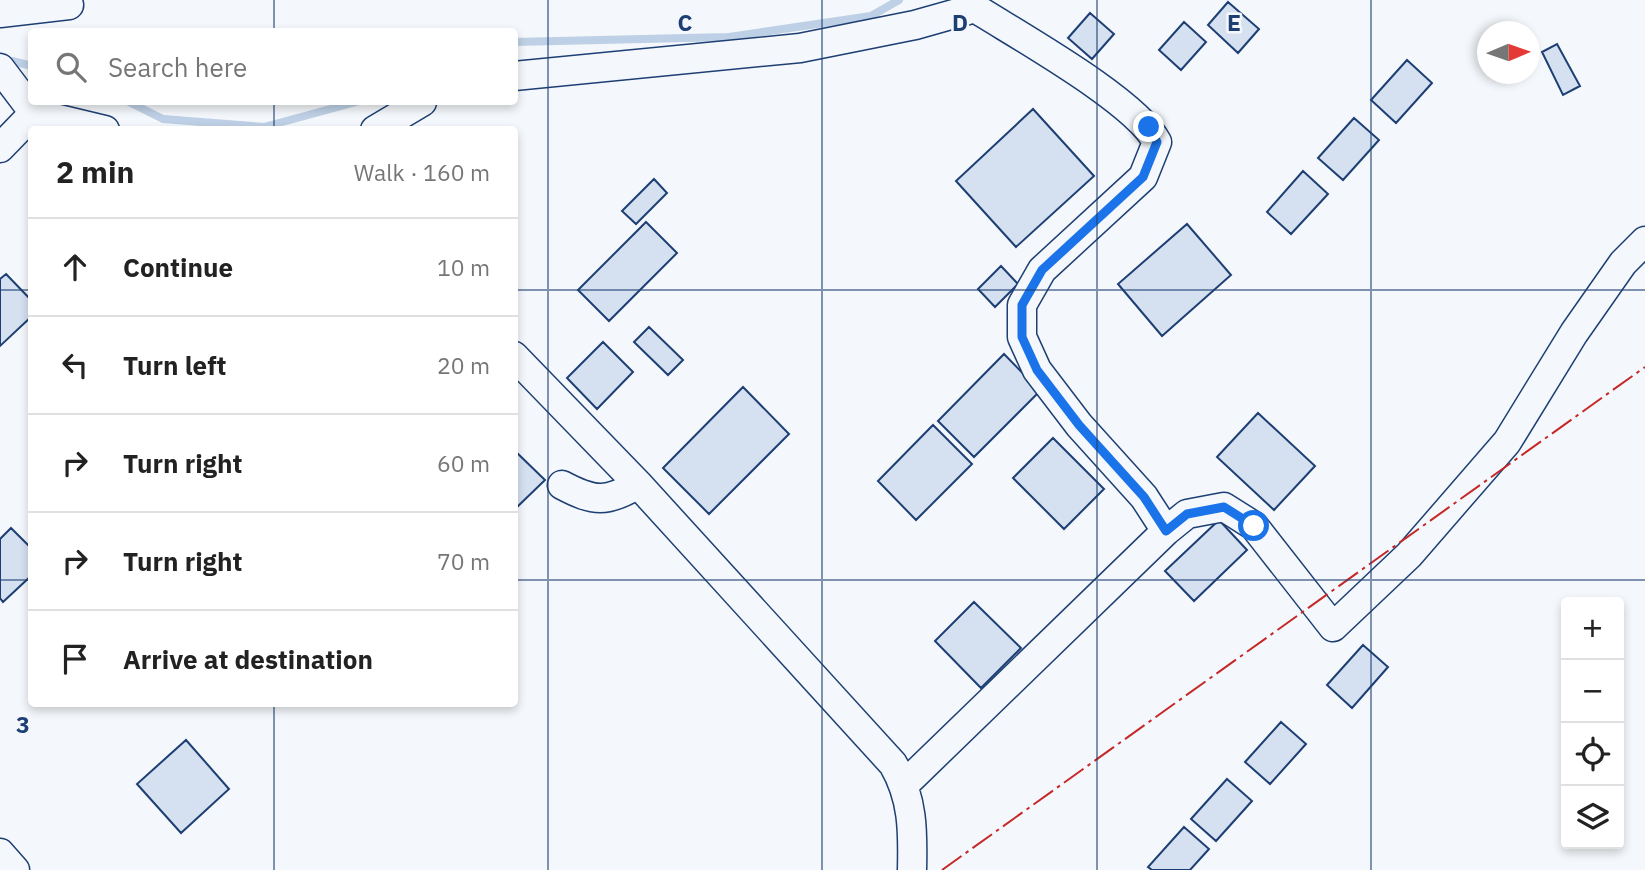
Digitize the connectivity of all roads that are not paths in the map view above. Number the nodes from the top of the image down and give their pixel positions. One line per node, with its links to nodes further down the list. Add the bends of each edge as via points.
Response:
1 (977, 4): 5 (street, via 915,25 800,48); 15 (street, via 1101,90 1149,127 1157,142 1143,177 1042,270 1022,305 1022,337 1037,370 1144,497)
2 (69, 5): 3 (street)
3 (0, 13)
4 (3, 73): 7 (street)
5 (518, 76)
6 (417, 105): 9 (street)
7 (34, 113): 8 (street); 10 (street)
8 (89, 126)
9 (382, 126)
10 (0, 148)
11 (1645, 241): 15 (street, via 1623,263 1574,333 1507,442 1409,555 1333,627 1254,526 1224,507 1187,514)
12 (518, 360): 13 (street)
13 (638, 484): 14 (street, via 607,498 587,498); 16 (street, via 892,764)
14 (562, 485)
15 (1166, 531): 16 (street)
16 (905, 784): 19 (street, via 913,822)
17 (0, 853): 18 (street)
18 (15, 870)
19 (912, 870)

